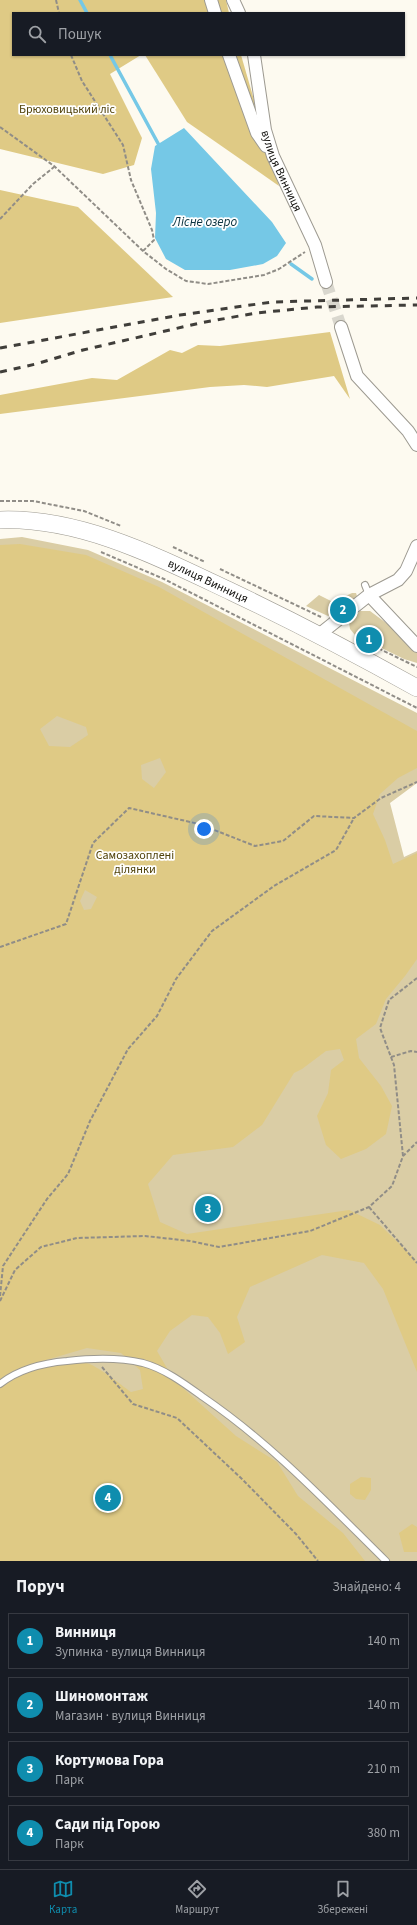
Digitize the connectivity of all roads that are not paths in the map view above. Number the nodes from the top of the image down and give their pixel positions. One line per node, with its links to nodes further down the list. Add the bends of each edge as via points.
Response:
1 (211, 0): 3 (street)
2 (234, 0): 4 (street)
3 (215, 12)
4 (239, 12)
5 (229, 56): 7 (street, via 257,133)
6 (254, 56): 7 (street, вулиця Винниця, via 265,130)
7 (273, 156): 8 (street, вулиця Винниця, via 315,245)
8 (326, 282)
9 (341, 327): 10 (street, via 357,376 408,431)
10 (417, 445)
11 (0, 520): 14 (main road, вулиця Винниця, via 53,523 95,542 173,564)
12 (417, 546): 13 (street, via 406,571 398,580)
13 (367, 590): 14 (street); 15 (street)
14 (320, 634): 16 (main road, вулиця Винниця)
15 (417, 646)
16 (416, 684)
17 (0, 1384): 18 (lane, via 29,1368 52,1362 93,1357 144,1364 174,1376 273,1450)
18 (386, 1561)

